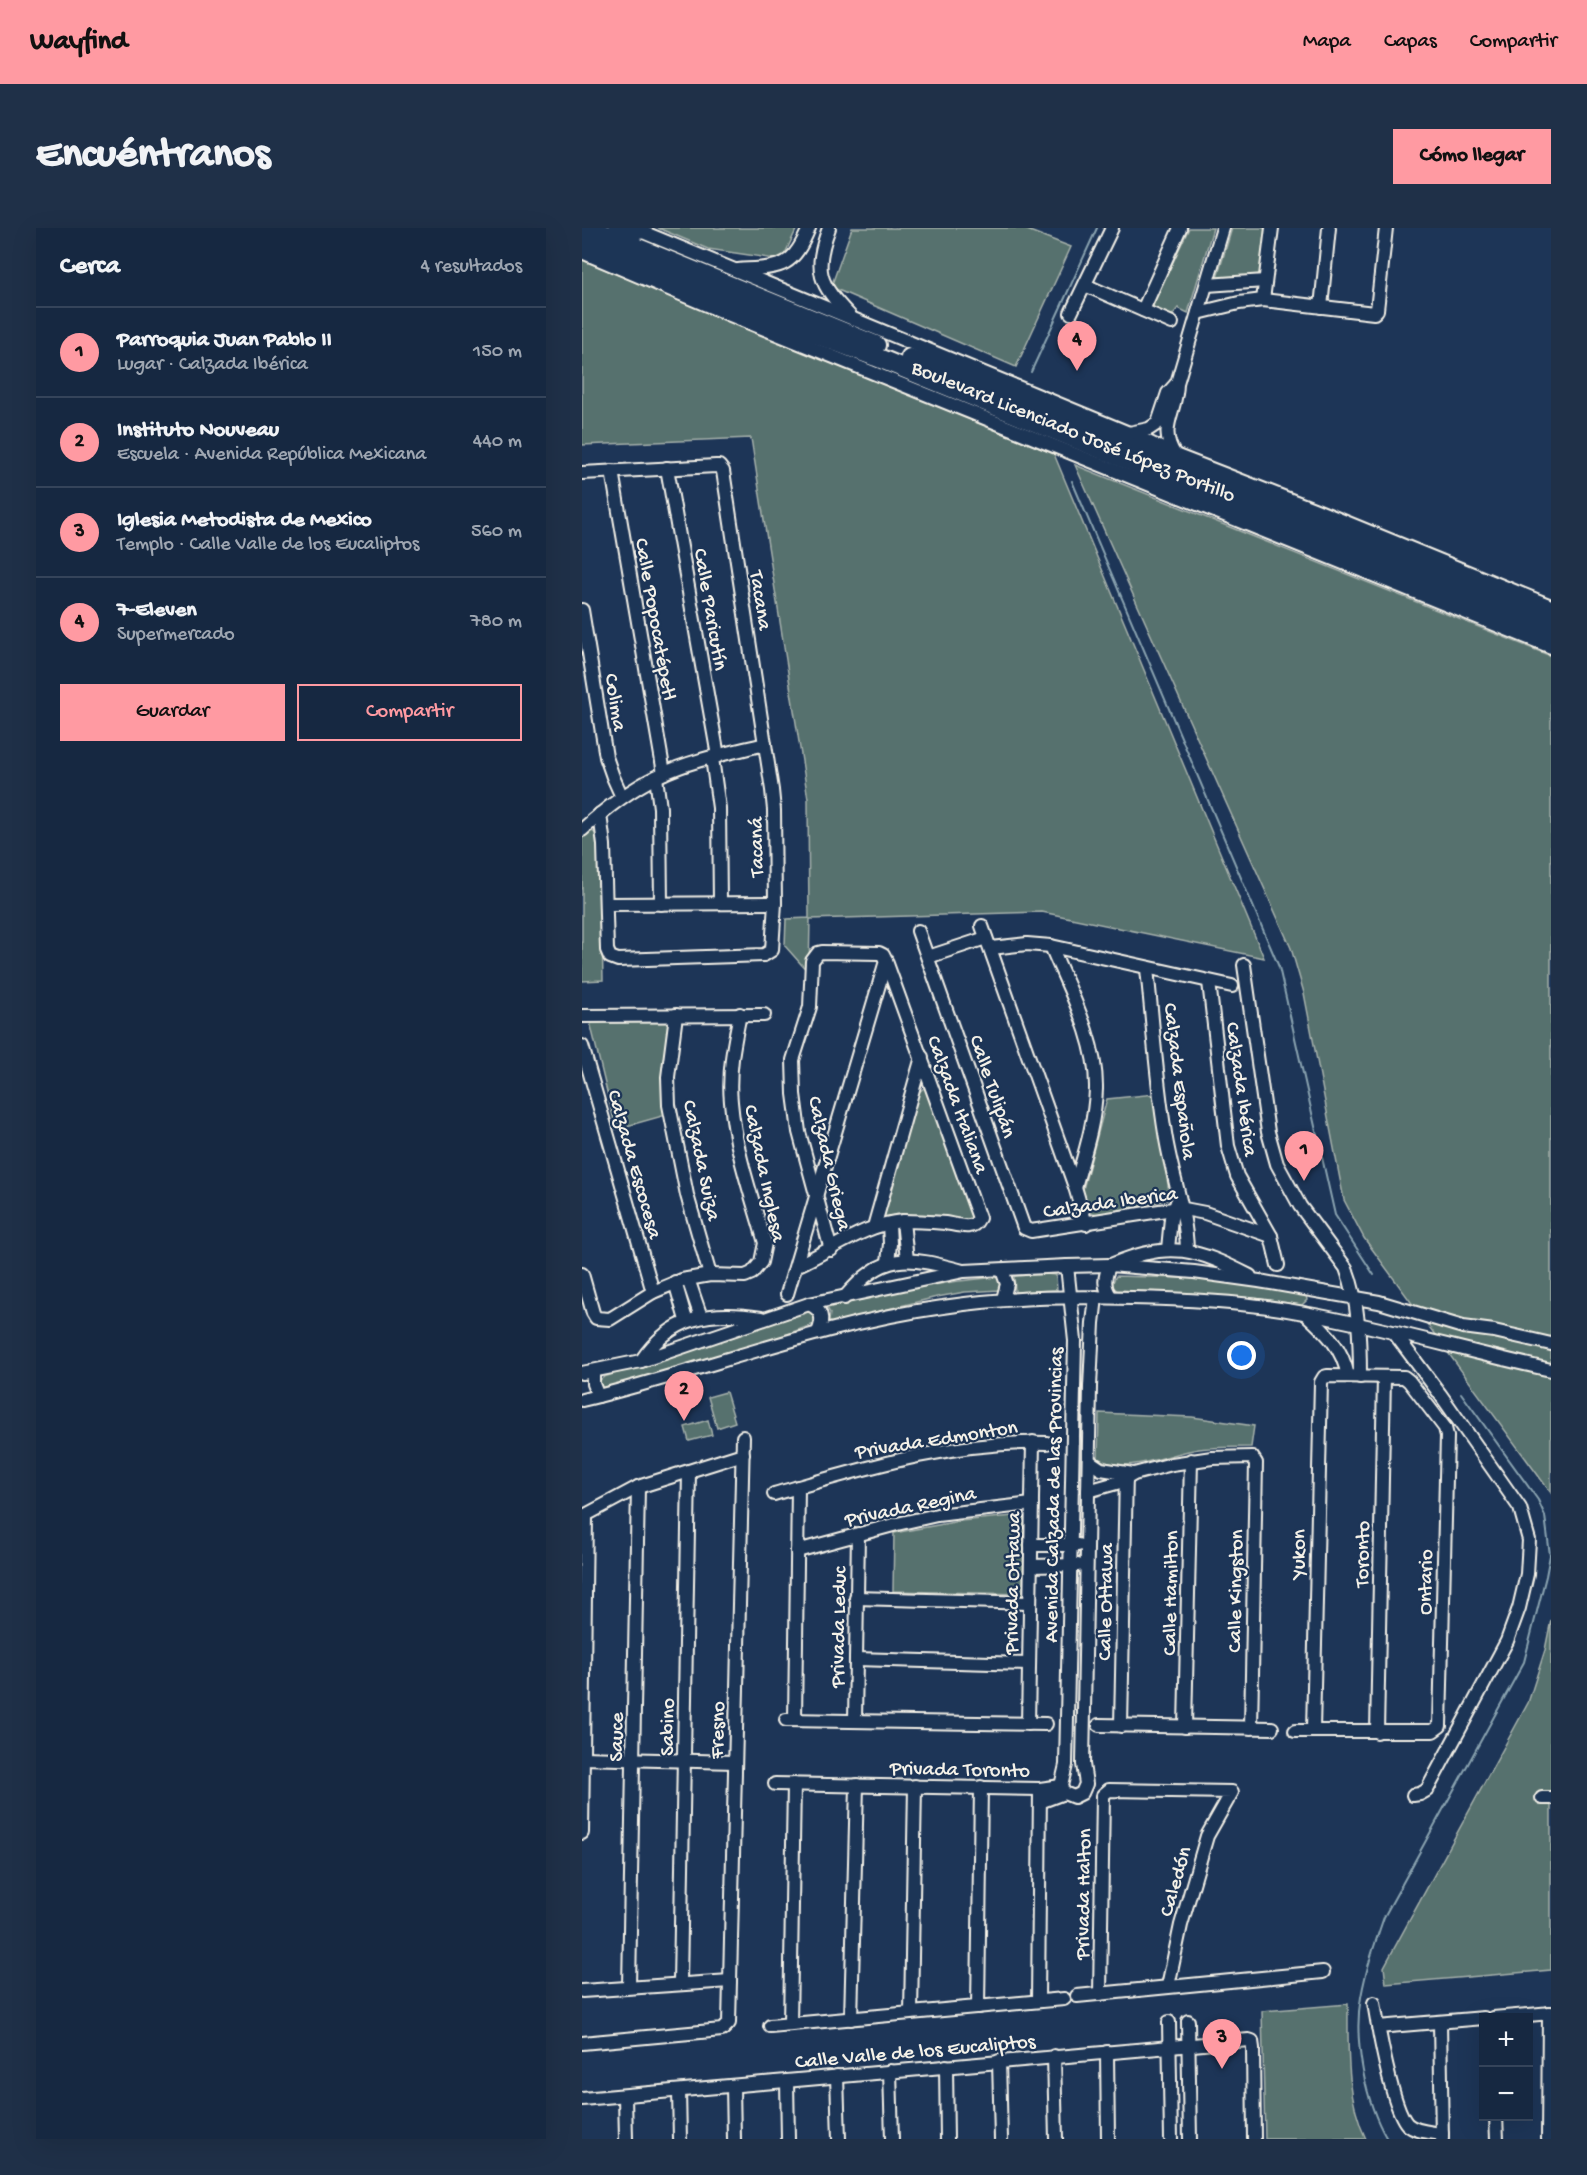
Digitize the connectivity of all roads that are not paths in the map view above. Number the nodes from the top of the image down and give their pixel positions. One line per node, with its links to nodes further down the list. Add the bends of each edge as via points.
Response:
1 (589, 228): 32 (highway, Boulevard Licenciado José López Portillo)
2 (617, 228): 10 (highway)
3 (829, 228): 13 (street)
4 (1112, 228): 17 (street)
5 (1180, 228): 21 (street)
6 (1223, 228): 18 (street)
7 (1272, 228): 16 (street)
8 (1329, 228): 20 (street)
9 (1386, 228): 20 (street, via 1377,310 1371,313)
10 (636, 229): 15 (street, Boulevard Licenciado José López Portillo)
11 (807, 234): 13 (street, via 808,247); 15 (street, via 794,257 781,265)
12 (582, 241): 34 (highway, Boulevard Licenciado José López Portillo, via 876,357)
13 (822, 248): 24 (street, via 824,286)
14 (582, 252): 34 (street, Boulevard Licenciado José López Portillo, via 730,315)
15 (734, 270): 24 (street, Boulevard Licenciado José López Portillo)
16 (1265, 281): 18 (street); 19 (street)
17 (1085, 285): 21 (street); 22 (street)
18 (1207, 285): 23 (street)
19 (1263, 300): 20 (street); 23 (street)
20 (1321, 307)
21 (1143, 310): 25 (street)
22 (1071, 313)
23 (1198, 313): 26 (street)
24 (853, 319): 27 (street, Boulevard Licenciado José López Portillo)
25 (1172, 323)
26 (1177, 383): 27 (street, via 1168,393 1158,423); 28 (street, via 1167,434)
27 (1129, 434): 28 (street, Boulevard Licenciado José López Portillo)
28 (1175, 454): 33 (street, Boulevard Licenciado José López Portillo)
29 (667, 468): 30 (street); 40 (street, Tacana, via 719,466 723,471); 41 (street, Calle Paricutín)
30 (612, 471): 31 (street); 42 (street, Calle Popocatépetl)
31 (582, 473)
32 (1283, 509): 33 (highway); 37 (highway, Boulevard Licenciado José López Portillo)
33 (1314, 509): 35 (street, Boulevard Licenciado José López Portillo)
34 (1240, 514): 38 (highway, Boulevard Licenciado José López Portillo); 39 (street, Boulevard Licenciado José López Portillo)
35 (1551, 606)
36 (582, 610): 43 (street, Colima, via 606,757)
37 (1551, 617)
38 (1551, 634)
39 (1551, 647)
40 (765, 744): 41 (street); 47 (street, Tacaná, via 774,810)
41 (715, 757): 42 (street); 46 (street, Calle Paricutín)
42 (660, 775): 43 (street); 49 (street, Calle Popocatépetl)
43 (622, 797): 44 (street)
44 (600, 814): 45 (street); 48 (street)
45 (582, 830)
46 (720, 902): 47 (street); 49 (street)
47 (774, 903): 48 (street, Tacaná, via 772,950 764,955 618,960 610,957 607,950)
48 (607, 904): 49 (street)
49 (661, 904)
50 (918, 931): 53 (street, Calle Tulipán)
51 (986, 937): 52 (street); 53 (street); 65 (street)
52 (1051, 946): 56 (street); 65 (street, via 1094,1060 1096,1088 1091,1128)
53 (928, 957): 72 (street, Calle Tulipán)
54 (886, 962): 64 (street, Calzada Italiana); 66 (street); 66 (street, Calzada Griega, via 879,952 818,953 812,961 810,1007 793,1060 799,1132)
55 (1244, 966): 96 (street, via 1268,1132 1277,1164 1300,1206 1346,1268)
56 (1147, 969): 57 (street); 67 (street, Calzada Española, via 1165,1134)
57 (1209, 982): 58 (street); 73 (street, Calzada Ibérica, via 1228,1146 1237,1176)
58 (1232, 986)
59 (740, 1014): 60 (street); 61 (street); 86 (street, Calzada Inglesa, via 731,1060 730,1101 736,1142 765,1243 764,1253 757,1269 745,1276)
60 (675, 1015): 62 (street); 86 (street, Calzada Suiza, via 669,1105 687,1195)
61 (764, 1015)
62 (582, 1016)
63 (582, 1046): 91 (street, Calzada Escocesa)
64 (922, 1057): 68 (street, Calzada Italiana, via 979,1218 970,1227); 71 (street)
65 (1075, 1188): 70 (street)
66 (816, 1195): 75 (street, Calzada Griega); 81 (street)
67 (1178, 1205): 70 (street, Calzada Iberica); 73 (street, Calzada Iberica); 74 (street); 76 (street)
68 (903, 1221): 69 (street, Calzada Griega); 77 (street)
69 (889, 1224): 71 (street, Calzada Griega); 78 (street, Calzada Griega)
70 (1086, 1224): 72 (street, Calzada Iberica, via 1031,1231)
71 (873, 1227): 75 (street, Calzada Griega)
72 (1024, 1228)
73 (1271, 1236): 79 (street, Calzada Ibérica)
74 (1168, 1249): 76 (street); 80 (street, via 1133,1255)
75 (831, 1250): 81 (street)
76 (1187, 1250): 88 (street)
77 (907, 1260): 78 (street); 84 (street)
78 (888, 1262): 97 (street, via 867,1275)
79 (1278, 1264)
80 (1110, 1265): 82 (street); 88 (street); 95 (street, via 1105,1289)
81 (796, 1266): 92 (street)
82 (1067, 1266): 83 (street); 93 (street, Avenida Calzada de las Provincias)
83 (1002, 1270): 84 (street); 98 (street, via 1007,1284)
84 (964, 1271): 97 (street)
85 (582, 1274): 91 (street, Calzada Inglesa, via 593,1313 600,1320 610,1319)
86 (710, 1275): 87 (street, Calzada Inglesa)
87 (688, 1279): 89 (street, Calzada Inglesa); 101 (street)
88 (1259, 1281): 90 (street)
89 (675, 1282): 91 (street, Calzada Inglesa); 103 (street)
90 (1305, 1289): 96 (street); 100 (street, via 1309,1302)
91 (653, 1292)
92 (787, 1294)
93 (1070, 1297): 94 (street); 98 (street); 133 (street, Avenida Calzada de las Provincias, via 1075,1341)
94 (1096, 1297): 95 (street); 121 (street, Avenida Calzada de las Provincias)
95 (1111, 1297): 100 (street, via 1209,1301)
96 (1354, 1297): 104 (street); 105 (street)
97 (844, 1298): 99 (street)
98 (1003, 1299): 106 (street, via 942,1306)
99 (808, 1304): 102 (street); 106 (street, via 821,1315)
100 (1304, 1313): 104 (street); 113 (street, via 1336,1345)
101 (701, 1317): 102 (street); 103 (street)
102 (765, 1318): 110 (street)
103 (686, 1320): 110 (street, via 651,1346)
104 (1357, 1325): 107 (street); 113 (street)
105 (1463, 1327): 108 (street); 109 (street)
106 (818, 1332): 115 (street)
107 (1395, 1334): 109 (street); 166 (street, via 1520,1508 1529,1540 1527,1574 1507,1641 1427,1790)
108 (1551, 1344)
109 (1458, 1348): 111 (street)
110 (641, 1361): 112 (street)
111 (1551, 1370)
112 (587, 1372): 115 (street)
113 (1354, 1376): 114 (street); 152 (street, Yukon, via 1322,1379)
114 (1384, 1377): 153 (street, Toronto); 153 (street, Ontario, via 1407,1378 1447,1436 1440,1723 1433,1731)
115 (598, 1396): 116 (street)
116 (582, 1400)
117 (743, 1437): 120 (street, Fresno)
118 (1033, 1442): 119 (street, Privada Edmonton); 126 (street, Privada Edmonton, via 923,1455); 129 (street, Privada Ottawa)
119 (1047, 1443)
120 (743, 1454): 123 (street); 157 (street, Fresno)
121 (1089, 1461): 124 (street, via 1101,1469); 127 (street, Avenida Calzada de las Provincias)
122 (1191, 1461): 124 (street); 148 (street, Calle Hamilton); 149 (street, Calle Kingston, via 1252,1457 1256,1463)
123 (689, 1472): 125 (street); 156 (street, Sabino)
124 (1128, 1475): 127 (street); 147 (street, Calle Ottawa)
125 (638, 1487): 130 (street); 155 (street, Sauce)
126 (798, 1487): 128 (street, Privada Edmonton); 135 (street)
127 (1088, 1491): 134 (street, Avenida Calzada de las Provincias)
128 (774, 1494)
129 (1032, 1504): 131 (street, Privada Regina, via 937,1515); 132 (street, Privada Ottawa)
130 (584, 1516): 154 (street)
131 (858, 1534): 135 (street, Privada Regina); 139 (street, Privada Leduc)
132 (1031, 1545): 133 (street); 138 (street, Privada Ottawa)
133 (1071, 1545): 134 (street); 136 (street, Avenida Calzada de las Provincias)
134 (1087, 1545): 137 (street, Avenida Calzada de las Provincias)
135 (797, 1551): 143 (street, via 790,1720)
136 (1071, 1565): 137 (street); 138 (street); 165 (street, Avenida Calzada de las Provincias, via 1066,1765)
137 (1087, 1565): 163 (street, Avenida Calzada de las Provincias)
138 (1031, 1566): 140 (street, Privada Ottawa)
139 (856, 1598): 140 (street); 141 (street, Privada Leduc)
140 (1030, 1603): 142 (street, Privada Ottawa)
141 (856, 1659): 142 (street); 143 (street, Privada Leduc)
142 (1029, 1664): 144 (street, Privada Ottawa)
143 (855, 1721): 144 (street)
144 (1028, 1724): 145 (street)
145 (1046, 1724)
146 (1099, 1725): 147 (street)
147 (1121, 1726): 148 (street)
148 (1185, 1727): 149 (street)
149 (1251, 1728): 150 (street)
150 (1272, 1728)
151 (1295, 1731): 152 (street)
152 (1313, 1731): 153 (street)
153 (1377, 1732)
154 (583, 1758): 155 (street); 169 (street)
155 (634, 1759): 156 (street); 174 (street, Sauce)
156 (685, 1760): 157 (street); 172 (street, Sabino)
157 (735, 1762): 171 (street, Fresno)
158 (775, 1784): 159 (street, Privada Toronto)
159 (794, 1784): 160 (street, Privada Toronto); 190 (street)
160 (857, 1785): 161 (street, Privada Toronto); 186 (street)
161 (915, 1786): 162 (street, Privada Toronto); 182 (street)
162 (981, 1787): 164 (street, Privada Toronto); 181 (street)
163 (1084, 1788): 165 (street, via 1074,1797); 167 (street); 167 (street)
164 (1040, 1789): 165 (street); 168 (street, Privada Toronto)
165 (1062, 1789): 168 (street)
166 (1413, 1795)
167 (1104, 1798): 173 (street, Caledón, via 1232,1792 1207,1836); 176 (street, Privada Halton)
168 (1040, 1802): 179 (street, Privada Toronto)
169 (582, 1833)
170 (1323, 1972): 173 (street)
171 (730, 1981): 172 (street); 193 (street, Fresno, via 729,2024 722,2030)
172 (680, 1983): 174 (street)
173 (1168, 1986): 176 (street)
174 (629, 1987): 175 (street)
175 (582, 1991)
176 (1100, 1994): 177 (street)
177 (1077, 1996)
178 (1064, 1999): 179 (street)
179 (1038, 2001): 181 (street)
180 (1374, 2003): 192 (street)
181 (978, 2007): 182 (street)
182 (910, 2013): 186 (street)
183 (1550, 2013): 184 (street); 223 (street)
184 (1533, 2014)
185 (1479, 2018): 189 (street)
186 (851, 2019): 190 (street)
187 (1188, 2021): 194 (street)
188 (1169, 2022): 195 (street)
189 (1440, 2022): 192 (street); 208 (street)
190 (790, 2024): 191 (street)
191 (770, 2026)
192 (1378, 2027): 208 (street, via 1399,2110 1407,2124)
193 (582, 2043)
194 (1188, 2046): 195 (street, Calle Valle de los Eucaliptos); 220 (street); 221 (street, Calle Valle de los Eucaliptos, via 1251,2041)
195 (1170, 2047): 196 (street, Calle Valle de los Eucaliptos); 219 (street)
196 (1107, 2052): 197 (street, Calle Valle de los Eucaliptos); 218 (street)
197 (1054, 2056): 198 (street, Calle Valle de los Eucaliptos); 217 (street)
198 (999, 2061): 199 (street, Calle Valle de los Eucaliptos); 216 (street)
199 (946, 2066): 200 (street, Calle Valle de los Eucaliptos); 215 (street)
200 (890, 2071): 201 (street, Calle Valle de los Eucaliptos); 214 (street)
201 (837, 2076): 202 (street, Calle Valle de los Eucaliptos); 213 (street)
202 (787, 2081): 203 (street, Calle Valle de los Eucaliptos); 212 (street)
203 (733, 2086): 204 (street, Calle Valle de los Eucaliptos); 211 (street)
204 (679, 2091): 205 (street, Calle Valle de los Eucaliptos); 210 (street)
205 (626, 2096): 206 (street, Calle Valle de los Eucaliptos); 209 (street)
206 (582, 2099)
207 (1497, 2121): 222 (street)
208 (1442, 2136)
209 (626, 2139)
210 (680, 2139)
211 (734, 2139)
212 (788, 2139)
213 (838, 2139)
214 (892, 2139)
215 (947, 2139)
216 (1001, 2139)
217 (1056, 2139)
218 (1108, 2139)
219 (1171, 2139)
220 (1190, 2139)
221 (1254, 2139)
222 (1497, 2139)
223 (1548, 2139)

